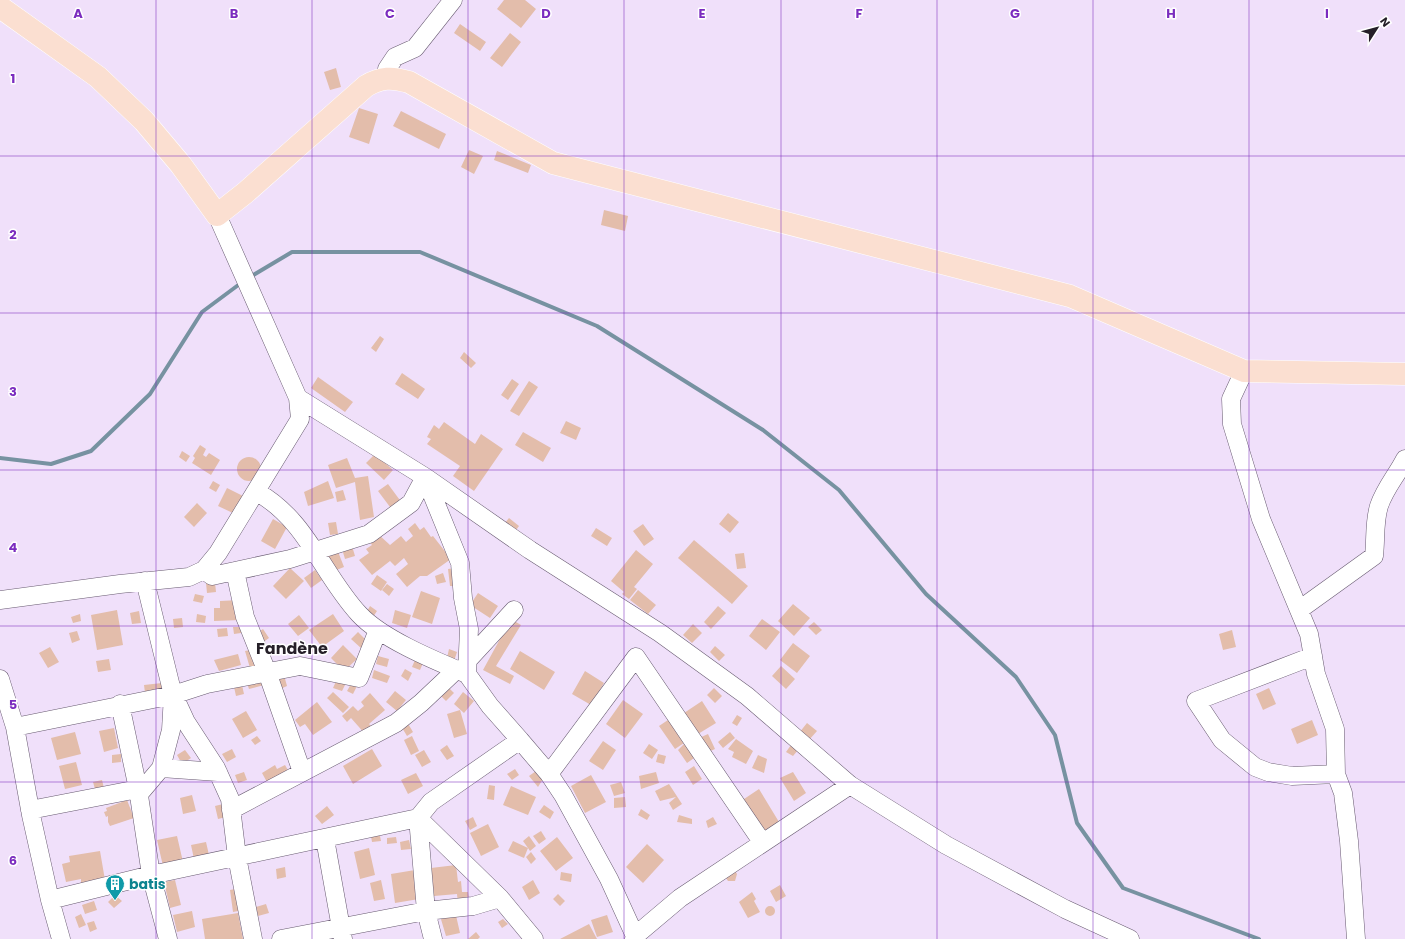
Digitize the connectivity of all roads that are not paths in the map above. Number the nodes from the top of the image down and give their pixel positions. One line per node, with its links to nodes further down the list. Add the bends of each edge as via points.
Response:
1 (453, 0): 3 (street, via 415,48 395,57 387,69)
2 (0, 7): 4 (main road, via 98,77 144,121)
3 (386, 78): 4 (main road, via 376,80 352,97); 5 (main road, via 409,82 554,163 1070,296)
4 (217, 215): 7 (street)
5 (1244, 371): 6 (main road); 17 (street, via 1231,399 1232,424 1261,519)
6 (1405, 374)
7 (298, 398): 9 (street); 10 (street, via 300,419)
8 (1405, 459): 17 (street, via 1379,506 1374,530 1374,556)
9 (425, 477): 11 (street, via 411,503 369,534); 20 (street, via 460,563 469,629); 32 (street, via 530,550 660,633 747,696)
10 (257, 492): 11 (street, via 292,518); 12 (street, via 218,553)
11 (315, 551): 13 (street); 18 (street, via 359,614)
12 (204, 570): 13 (street, via 212,576); 14 (street, via 189,577)
13 (235, 571): 21 (street, via 245,618)
14 (145, 581): 15 (street); 23 (street)
15 (0, 600)
16 (514, 610): 20 (street)
17 (1299, 610): 19 (street, via 1309,634)
18 (378, 630): 20 (street, via 416,651); 21 (street, via 359,678 300,666)
19 (1313, 656): 31 (street, via 1316,674 1335,728); 31 (street, via 1196,701 1222,740 1255,766 1268,772 1292,776)
20 (464, 668): 26 (street, via 490,706); 29 (street, via 396,723)
21 (267, 672): 23 (street); 29 (street)
22 (0, 679): 25 (street)
23 (173, 694): 24 (street); 27 (street, via 171,730); 28 (street, via 186,722)
24 (120, 704): 25 (street); 33 (street)
25 (15, 727): 34 (street)
26 (520, 740): 30 (street); 36 (street, via 431,802)
27 (161, 768): 28 (street); 33 (street)
28 (218, 772): 35 (street, via 230,800)
29 (302, 772): 35 (street)
30 (549, 774): 38 (street, via 636,656); 45 (street, via 609,879)
31 (1336, 774): 53 (street, via 1343,793 1349,841)
32 (850, 784): 38 (street); 52 (street, via 946,845 1065,909)
33 (139, 791): 34 (street); 40 (street)
34 (30, 810): 42 (street)
35 (231, 810): 39 (street)
36 (418, 818): 37 (street); 41 (street); 43 (street)
37 (325, 839): 39 (street); 44 (street)
38 (762, 842): 45 (street, via 680,898)
39 (237, 857): 40 (street); 48 (street)
40 (151, 875): 42 (street); 47 (street)
41 (500, 898): 43 (street, via 473,906); 51 (street)
42 (50, 900): 46 (street)
43 (426, 910): 44 (street); 50 (street)
44 (342, 933): 49 (street)
45 (635, 937)
46 (61, 939)
47 (168, 939)
48 (253, 939)
49 (281, 939)
50 (433, 939)
51 (534, 939)
52 (1130, 939)
53 (1356, 939)

